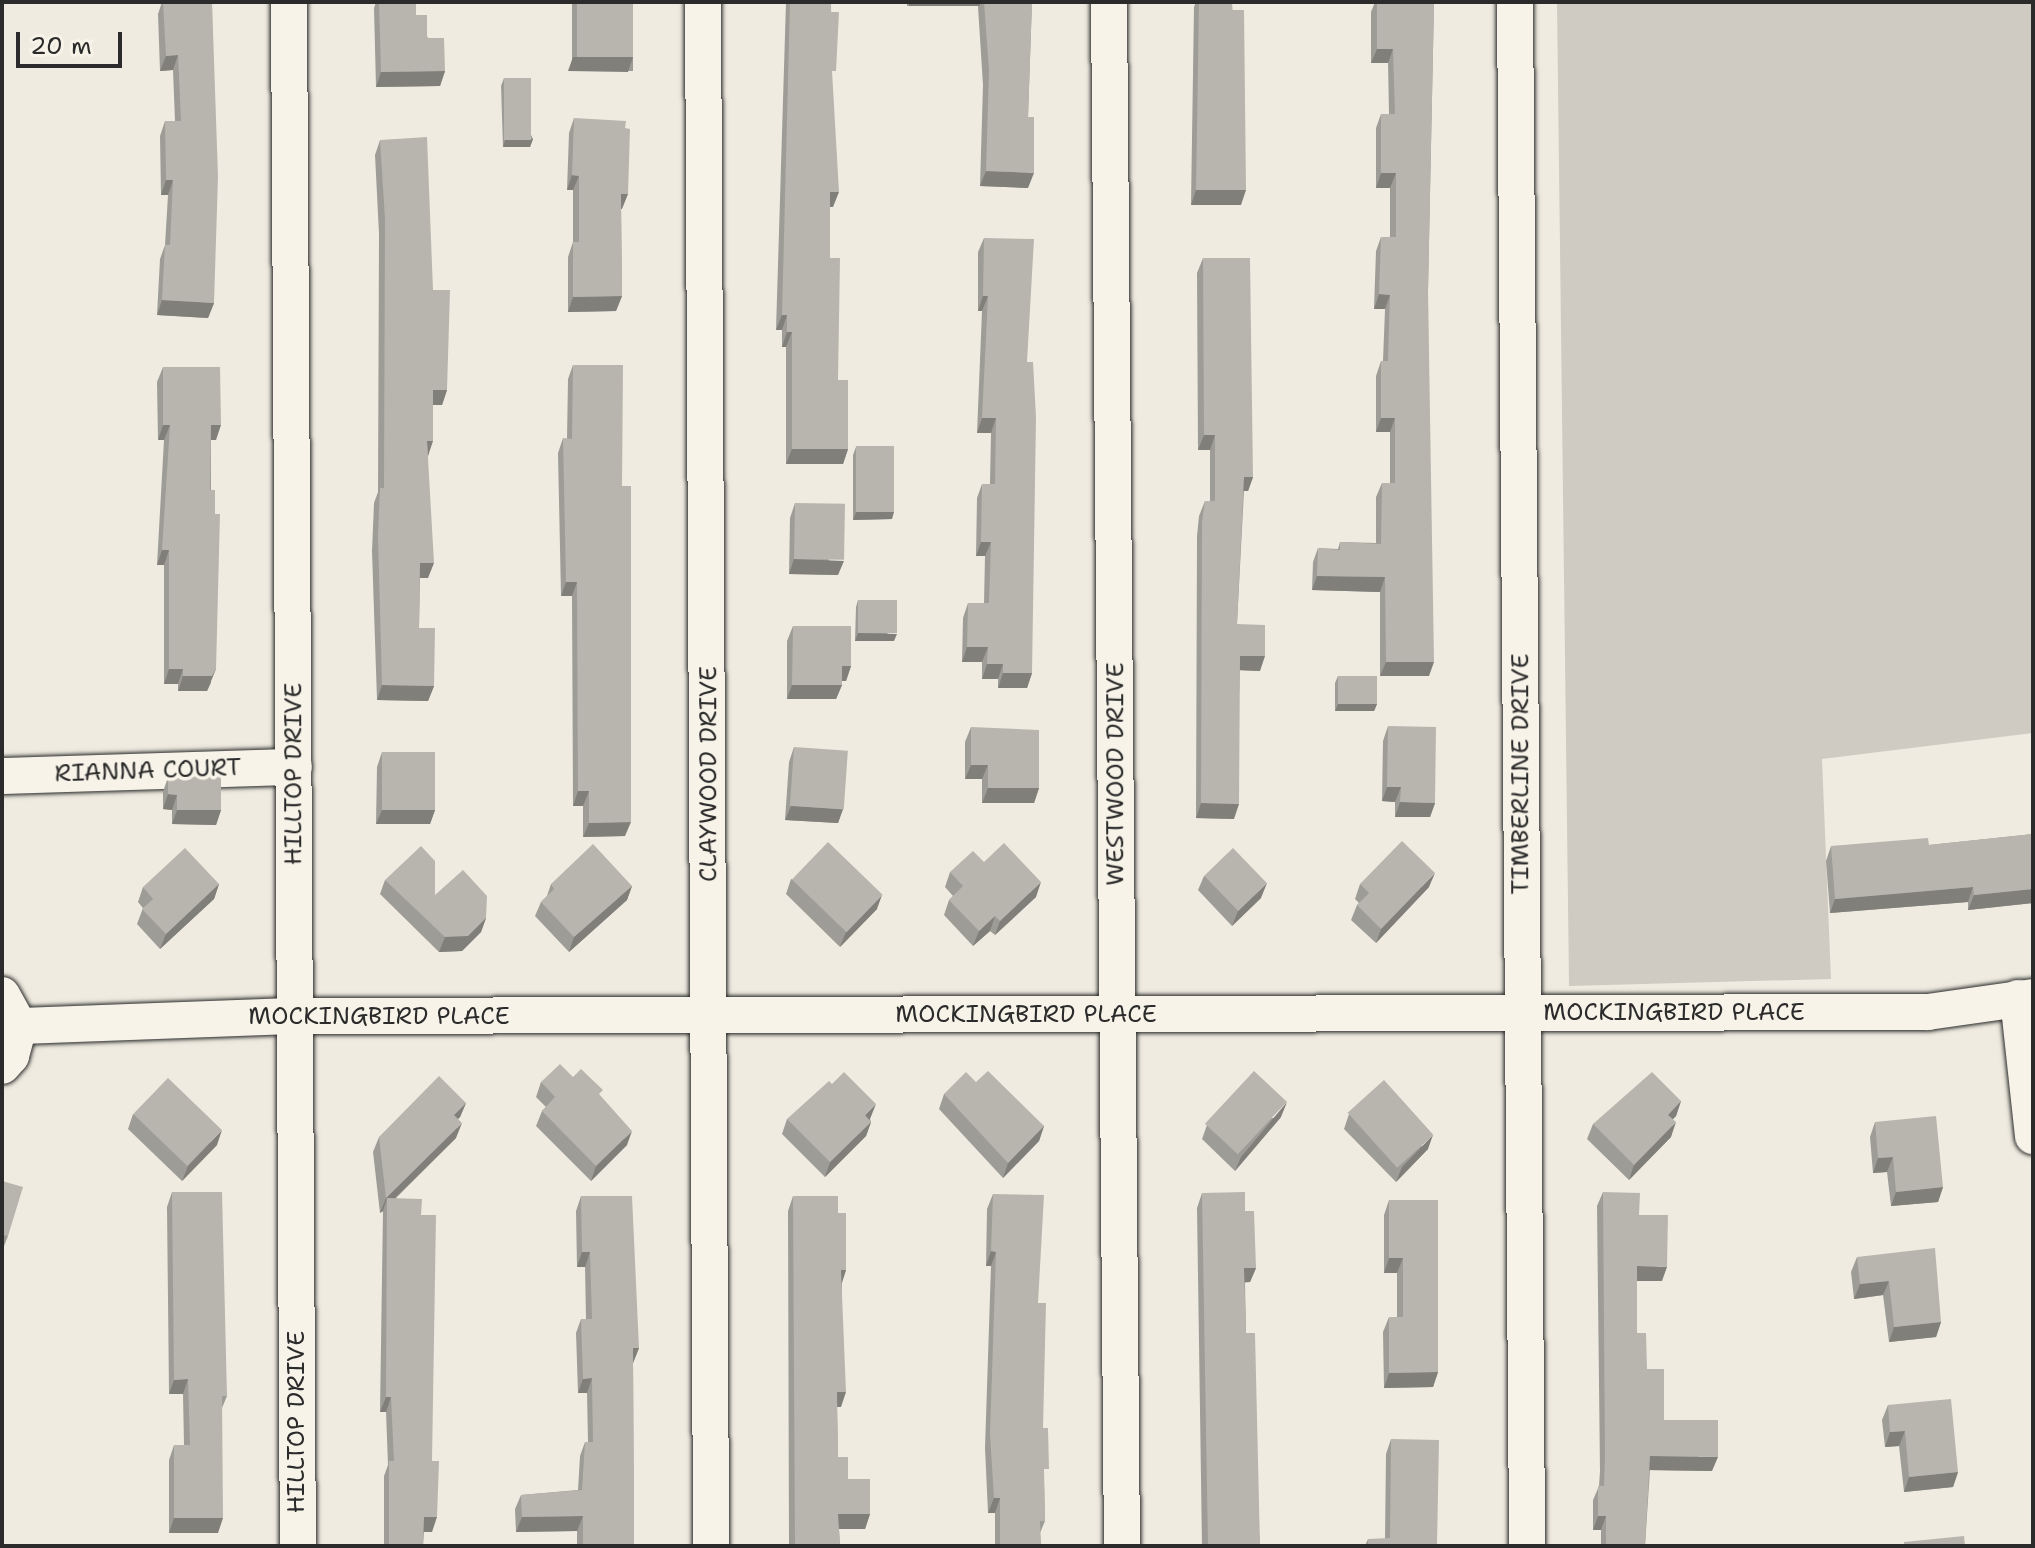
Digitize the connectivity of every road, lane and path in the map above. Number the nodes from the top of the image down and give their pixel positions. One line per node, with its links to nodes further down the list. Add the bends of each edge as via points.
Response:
1 (289, 2): 5 (street, HILLTOP DRIVE)
2 (703, 2): 10 (street, CLAYWOOD DRIVE)
3 (1109, 2): 11 (street, WESTWOOD DRIVE)
4 (1515, 2): 9 (street, TIMBERLINE DRIVE)
5 (294, 767): 6 (street, RIANNA COURT); 12 (street, HILLTOP DRIVE)
6 (2, 776)
7 (2025, 998): 9 (street, MOCKINGBIRD PLACE, via 1928,1012); 14 (street)
8 (10, 1011): 12 (street, MOCKINGBIRD PLACE); 13 (street, MOCKINGBIRD PLACE, via 18,1042)
9 (1522, 1013): 11 (street, MOCKINGBIRD PLACE); 18 (street, TIMBERLINE DRIVE)
10 (710, 1015): 11 (street, MOCKINGBIRD PLACE); 12 (street, MOCKINGBIRD PLACE); 16 (street, CLAYWOOD DRIVE)
11 (1116, 1015): 17 (street, WESTWOOD DRIVE)
12 (294, 1016): 15 (street, HILLTOP DRIVE)
13 (2, 1066)
14 (2033, 1136)
15 (298, 1546)
16 (711, 1546)
17 (1122, 1546)
18 (1527, 1546)

